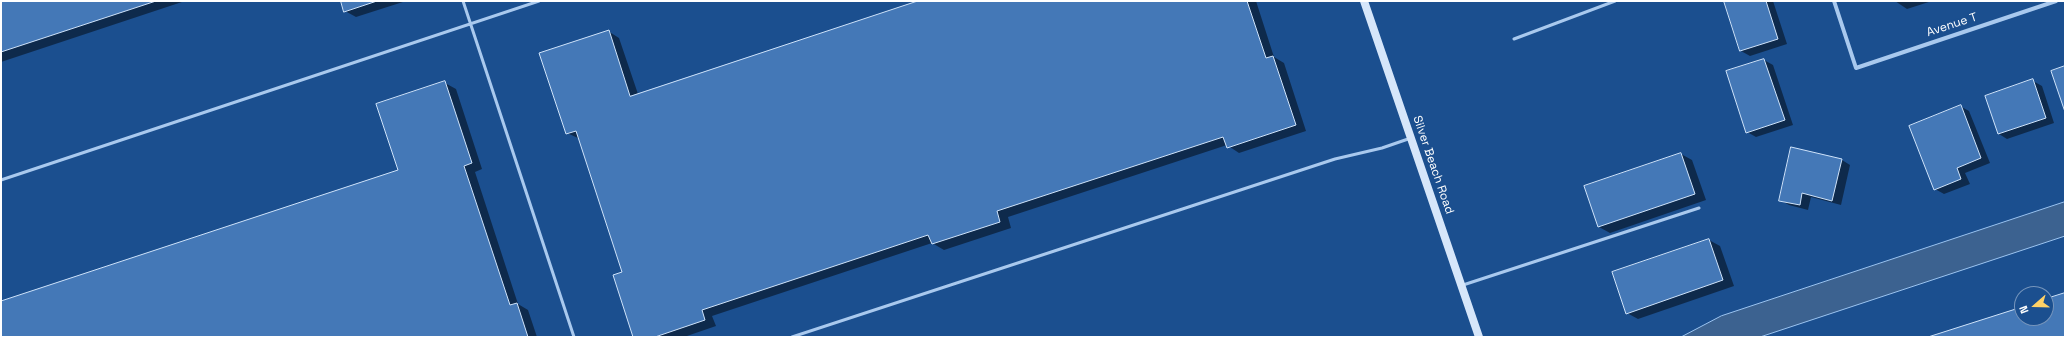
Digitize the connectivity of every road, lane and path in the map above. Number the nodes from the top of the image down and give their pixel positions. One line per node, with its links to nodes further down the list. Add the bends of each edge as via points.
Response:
1 (463, 1): 7 (lane)
2 (539, 1): 7 (lane)
3 (1364, 1): 9 (street, Silver Beach Road)
4 (1615, 1): 8 (lane)
5 (1834, 1): 6 (street, Avenue T, via 1856,68)
6 (2056, 1)
7 (470, 24): 10 (lane); 13 (lane)
8 (1514, 39)
9 (1410, 138): 12 (street, Silver Beach Road); 14 (lane, via 1382,148 1335,159)
10 (1, 180)
11 (1699, 208): 12 (lane)
12 (1461, 286): 15 (street, Silver Beach Road)
13 (574, 337)
14 (792, 337)
15 (1479, 337)

